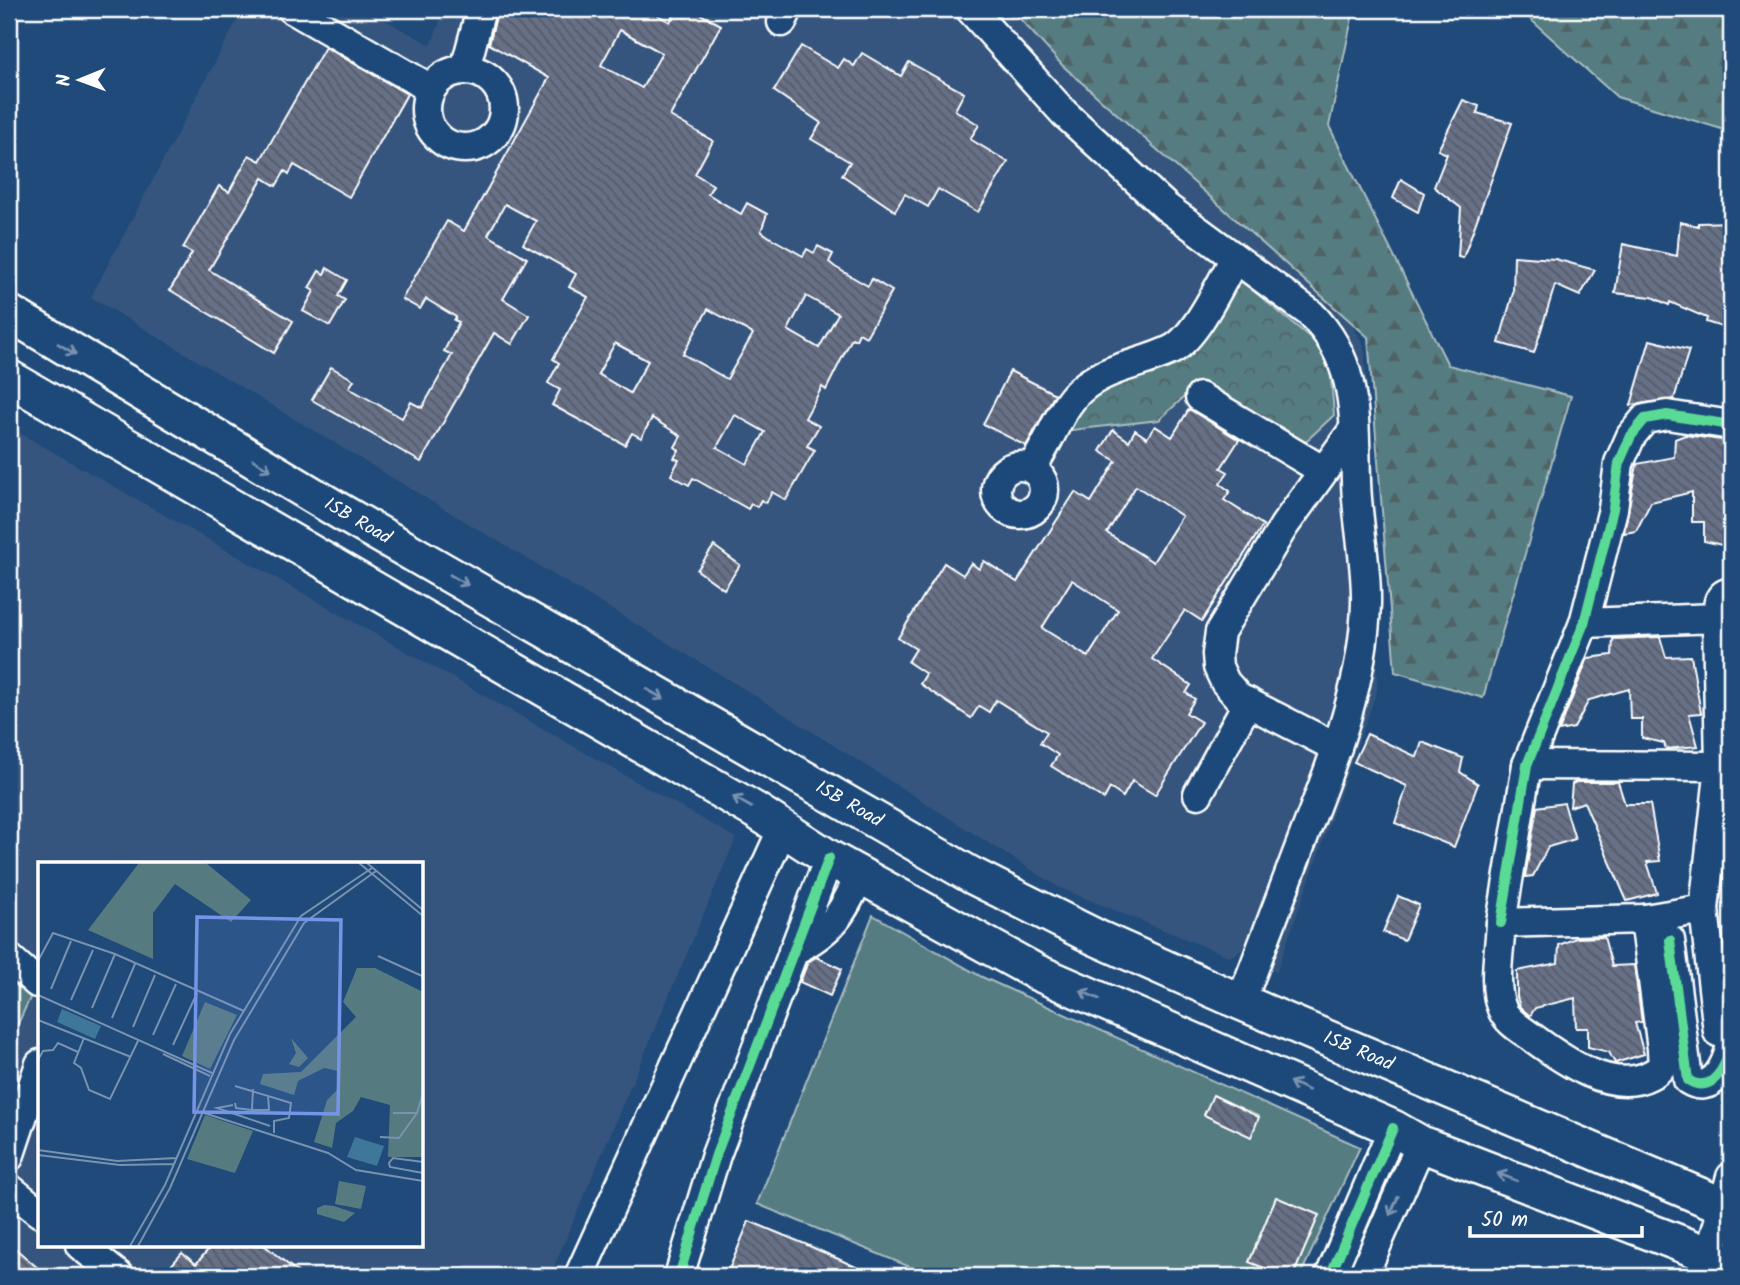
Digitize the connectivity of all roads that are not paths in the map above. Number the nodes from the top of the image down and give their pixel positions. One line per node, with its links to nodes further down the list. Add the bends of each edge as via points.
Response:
1 (292, 9): 5 (street)
2 (481, 9): 4 (street)
3 (970, 9): 6 (street, via 1064,113 1166,207)
4 (465, 69): 5 (street, via 446,75); 5 (street, via 481,72 502,95 505,111 491,139 462,149 446,144 427,120)
5 (431, 89)
6 (1234, 260): 11 (street, via 1310,313 1331,334 1341,353); 12 (street, via 1203,314 1176,347 1105,372 1075,395)
7 (9, 313): 14 (main road, ISB Road, one-way to 14)
8 (9, 378): 15 (main road)
9 (1200, 397): 13 (street)
10 (1731, 425): 18 (street, via 1667,415 1645,419 1631,436 1619,463 1613,509)
11 (1354, 429): 13 (street); 20 (street, via 1366,604)
12 (1031, 468)
13 (1322, 470): 19 (street, via 1220,632 1218,667 1225,682)
14 (357, 521): 15 (main road); 34 (main road, ISB Road, one-way to 34, via 971,875 1097,939)
15 (332, 566): 24 (main road, one-way to 15)
16 (1731, 592): 17 (street, via 1718,600)
17 (1727, 617): 18 (street); 22 (street)
18 (1584, 623): 21 (street)
19 (1248, 702): 20 (street); 23 (street)
20 (1337, 748): 34 (street)
21 (1527, 765): 22 (street); 29 (street)
22 (1720, 766): 27 (street)
23 (1198, 794)
24 (783, 828): 25 (main road); 46 (street)
25 (829, 858): 26 (main road); 31 (street)
26 (860, 875): 31 (street, via 829,930); 38 (main road, one-way to 26, via 1036,972)
27 (1704, 909): 28 (street); 35 (street, via 1718,1032)
28 (1644, 919): 29 (street); 29 (street, via 1662,1065 1642,1080 1626,1081 1583,1069 1556,1055 1511,1021 1501,1008)
29 (1501, 923)
30 (1670, 940): 36 (street, via 1688,1080 1706,1084 1717,1078)
31 (793, 951): 47 (street, via 716,1155)
32 (9, 958): 33 (street)
33 (37, 983)
34 (1241, 1002): 41 (main road, ISB Road)
35 (1731, 1037)
36 (1731, 1046)
37 (38, 1070): 39 (street)
38 (1407, 1136): 44 (main road, one-way to 38); 48 (street); 49 (street, one-way to 49)
39 (9, 1157)
40 (9, 1188): 42 (street)
41 (1729, 1197): 44 (street)
42 (38, 1211)
43 (81, 1246): 45 (street)
44 (1726, 1260)
45 (117, 1276)
46 (579, 1276)
47 (679, 1276)
48 (1329, 1276)
49 (1363, 1276)

